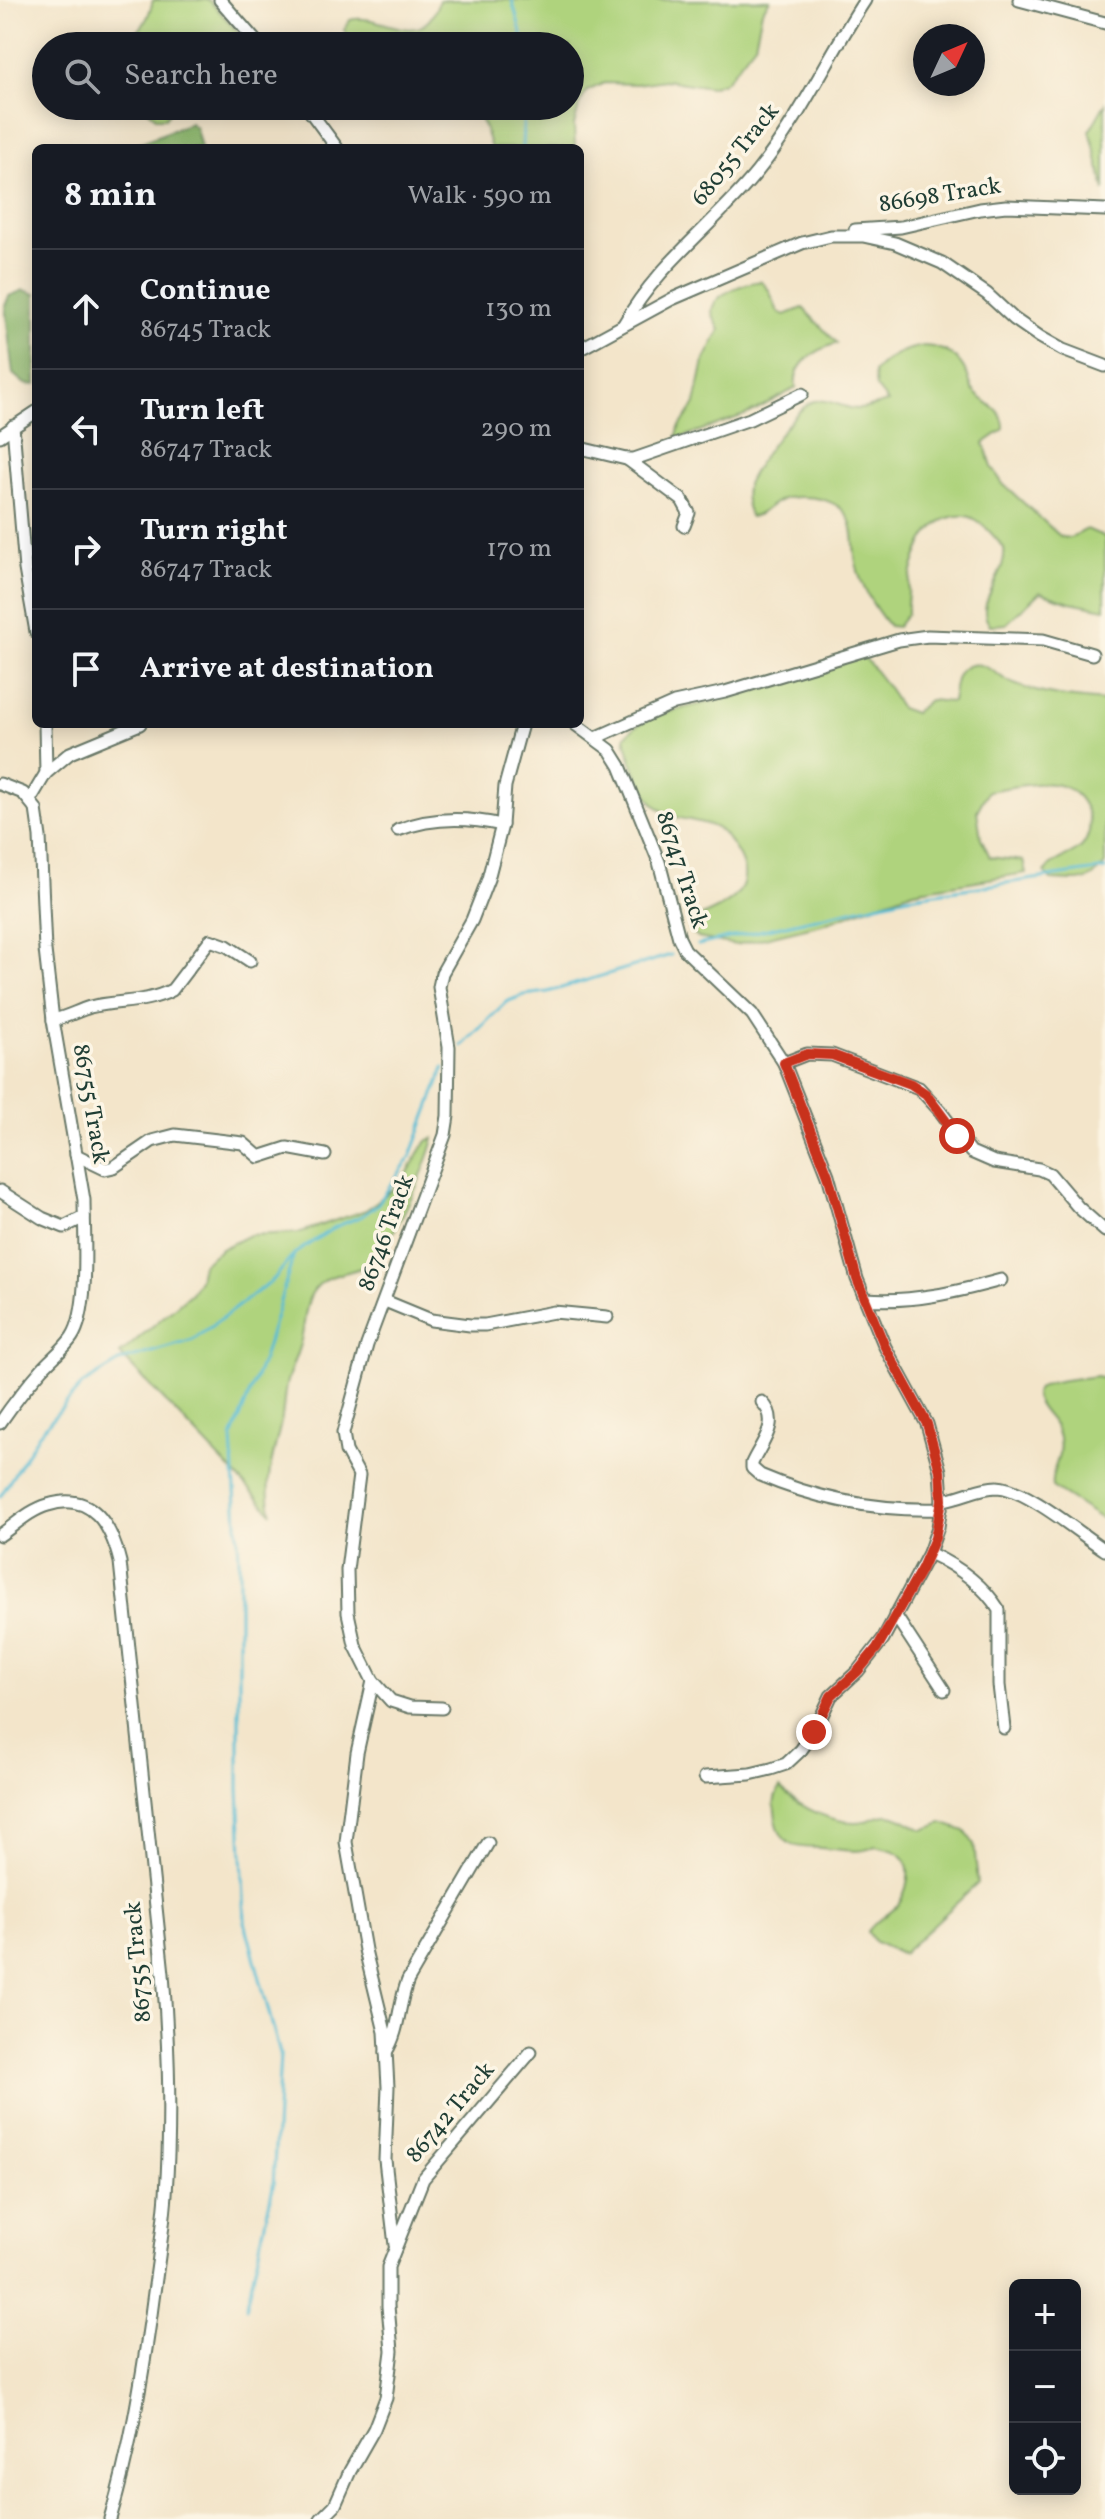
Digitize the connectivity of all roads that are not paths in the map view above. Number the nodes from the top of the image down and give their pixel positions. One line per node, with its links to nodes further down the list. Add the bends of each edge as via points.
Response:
1 (220, 0): 5 (street)
2 (865, 0): 10 (street, 68055 Track, via 774,149 655,278)
3 (1019, 0): 4 (street)
4 (1105, 23)
5 (248, 32)
6 (316, 120): 7 (street)
7 (334, 144)
8 (1105, 210): 9 (street, 86698 Track, via 1006,206)
9 (831, 236): 10 (street, via 703,284); 12 (street, via 871,236 942,263 1040,337)
10 (624, 325): 11 (street)
11 (584, 347)
12 (1105, 366)
13 (802, 394): 18 (street, via 750,419)
14 (32, 414): 15 (street)
15 (13, 426): 16 (street); 20 (street)
16 (0, 436)
17 (584, 449): 18 (street)
18 (626, 459): 19 (street, via 682,500 689,513)
19 (684, 526)
20 (32, 609)
21 (1092, 654): 26 (street, via 1043,640 899,640 674,703)
22 (45, 728): 27 (street)
23 (130, 728): 27 (street, via 70,753)
24 (521, 728): 30 (street, 86746 Track, via 505,786)
25 (581, 728): 26 (street, 86747 Track)
26 (595, 738): 34 (street, 86747 Track, via 610,750 626,781 659,862 685,950 752,1014)
27 (46, 773): 29 (street)
28 (0, 784): 29 (street)
29 (30, 800): 33 (street, 86755 Track, via 40,837)
30 (502, 825): 31 (street, via 465,817); 42 (street, 86746 Track, via 479,905 442,973 448,1116 440,1152)
31 (398, 830)
32 (250, 961): 33 (street, via 210,940 164,995 87,1008)
33 (53, 1020): 35 (street, 86755 Track)
34 (784, 1063): 39 (street, via 816,1053 919,1088 971,1152 1050,1174); 41 (street, 86747 Track, via 828,1175)
35 (76, 1155): 36 (street, via 105,1169 152,1141 175,1135 243,1143 259,1157 287,1148); 38 (street, 86755 Track)
36 (325, 1155)
37 (0, 1191): 38 (street, via 64,1227)
38 (84, 1217): 45 (street, 86755 Track, via 79,1322 64,1348)
39 (1105, 1231)
40 (1001, 1280): 41 (street, via 910,1299)
41 (866, 1299): 46 (street, 86747 Track, via 927,1424 940,1471)
42 (385, 1301): 43 (street, via 431,1320 485,1325 554,1312); 51 (street, 86746 Track, via 343,1433 359,1484 349,1545 348,1613 355,1645)
43 (607, 1317)
44 (762, 1402): 46 (street, via 772,1422 754,1458 752,1468 760,1475 827,1499 886,1508)
45 (0, 1423)
46 (942, 1505): 48 (street, via 981,1489 1005,1488); 49 (street, 86747 Track)
47 (0, 1535): 60 (street, 86755 Track, via 47,1505 79,1503 104,1522 120,1562 163,1974 168,2077 162,2242 132,2434)
48 (1105, 1550)
49 (929, 1553): 50 (street, 86747 Track); 54 (street, via 962,1571 999,1610)
50 (895, 1615): 52 (street); 55 (street, 86747 Track, via 869,1659 831,1696 814,1732 793,1758 750,1774)
51 (373, 1681): 53 (street, 86746 Track, via 399,1705); 57 (street, via 346,1842)
52 (944, 1690)
53 (442, 1708)
54 (1004, 1728)
55 (705, 1777)
56 (488, 1843): 57 (street, via 408,1980 394,2040)
57 (386, 2052): 59 (street, via 385,2160)
58 (531, 2052): 59 (street, 86742 Track, via 430,2168)
59 (395, 2245): 61 (street, 86742 Track, via 387,2282 392,2351 386,2398 335,2505)
60 (110, 2519)
61 (321, 2519)

